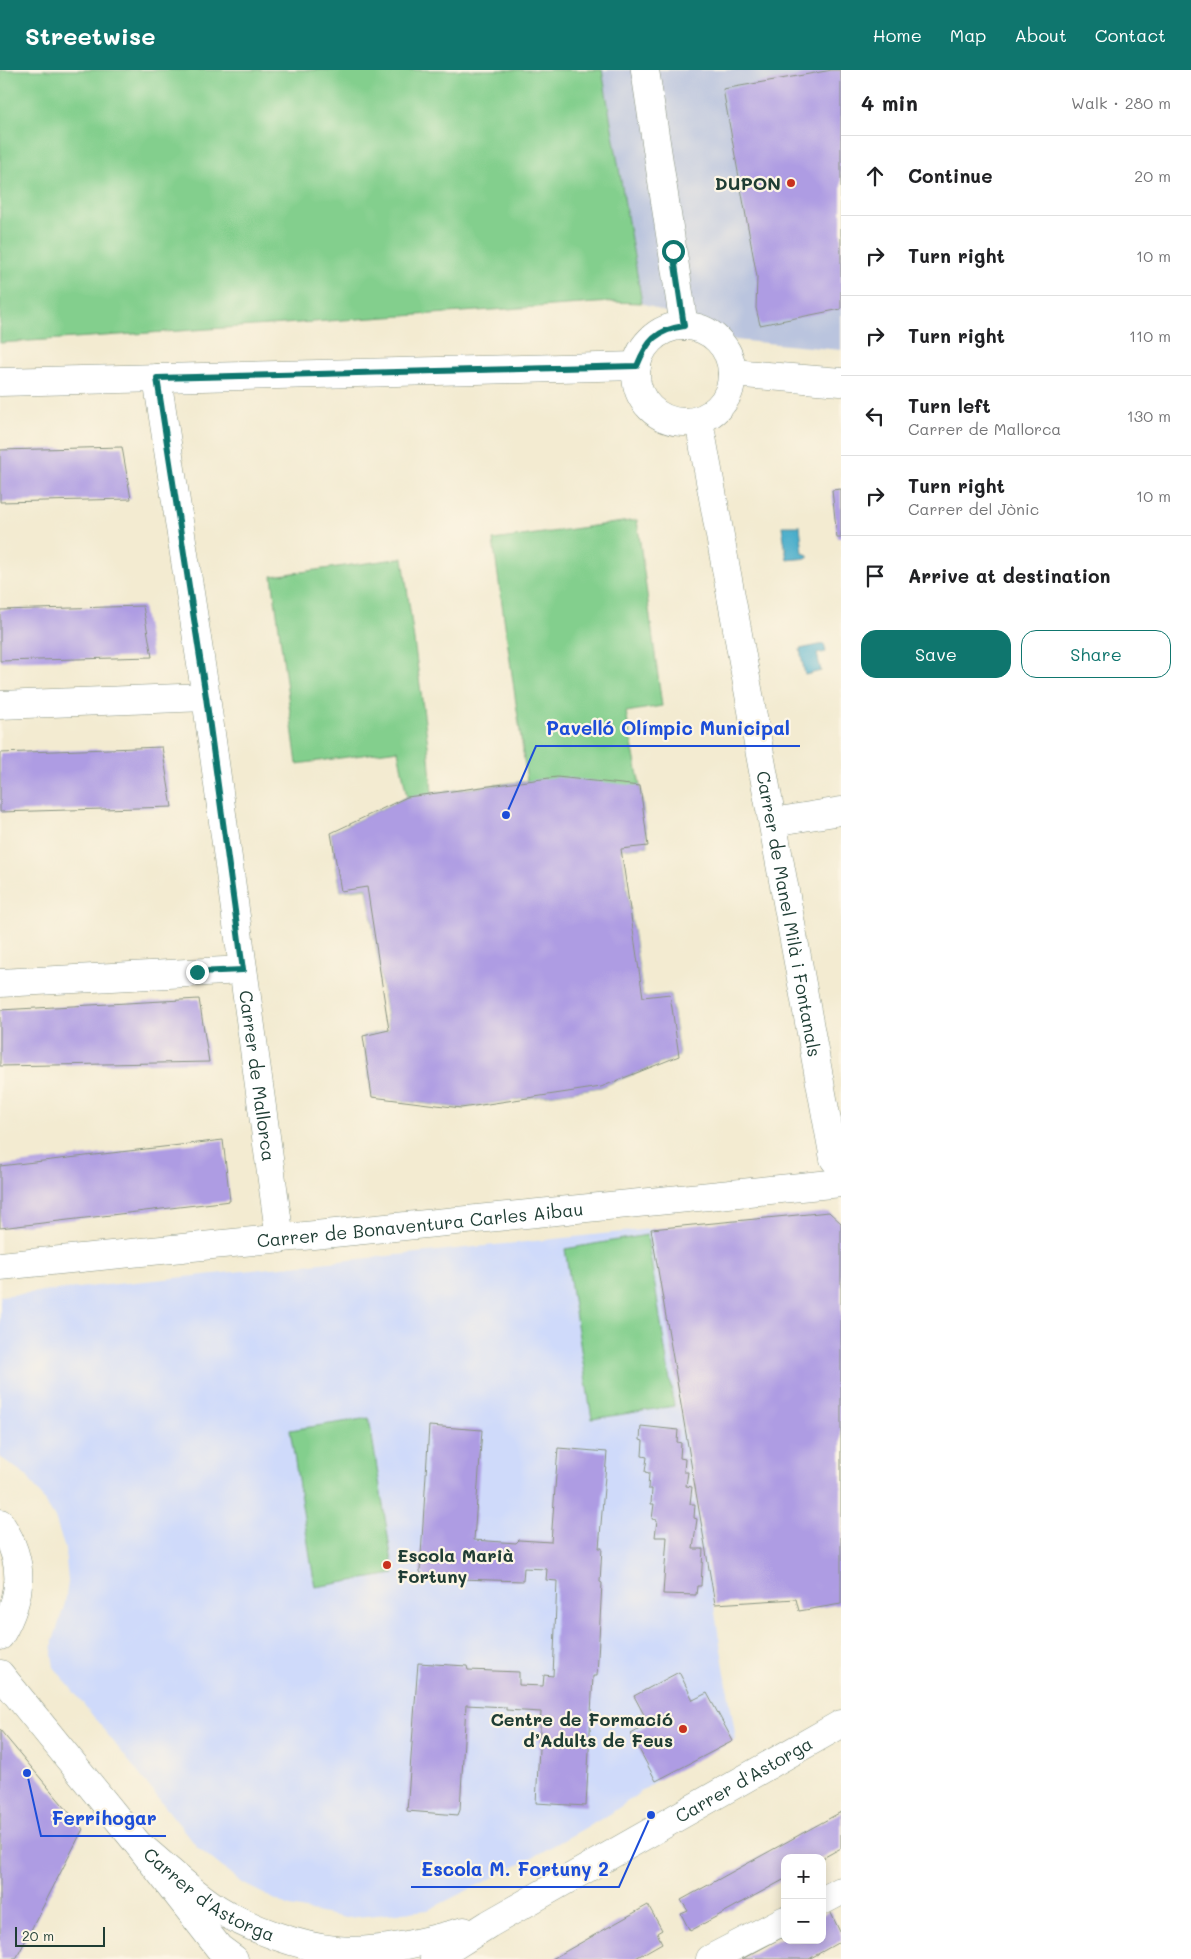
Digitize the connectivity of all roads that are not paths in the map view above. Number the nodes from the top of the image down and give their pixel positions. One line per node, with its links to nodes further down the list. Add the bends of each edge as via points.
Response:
1 (645, 70): 2 (street)
2 (684, 326): 3 (street, via 656,335 644,348); 4 (street, via 700,328 720,341 729,355)
3 (637, 366): 5 (street); 8 (street, via 636,380 641,396 653,411 680,422)
4 (732, 373): 7 (street); 8 (street, via 730,389 721,404 713,414)
5 (157, 378): 6 (street); 9 (street, Carrer de Mallorca)
6 (0, 382)
7 (841, 382)
8 (699, 421): 12 (street, Carrer de Manel Milà i Fontanals)
9 (206, 697): 10 (street); 13 (street, Carrer de Mallorca)
10 (0, 705)
11 (841, 811): 12 (street)
12 (773, 822): 15 (street, Carrer de Manel Milà i Fontanals, via 834,1159)
13 (243, 970): 14 (street); 17 (street, Carrer de Mallorca)
14 (0, 983)
15 (841, 1168)
16 (841, 1183): 17 (street, Carrer de Bonaventura Carles Aibau)
17 (280, 1239): 18 (street, Carrer de Bonaventura Carles Aibau)
18 (0, 1266)
19 (0, 1523): 20 (street, via 10,1538 20,1574 10,1620)
20 (0, 1636)
21 (0, 1674): 23 (street, Carrer d'Astorga)
22 (841, 1724): 27 (street, Carrer d'Astorga)
23 (138, 1844): 27 (street, Carrer d'Astorga, via 217,1908 241,1922 307,1944 336,1950 368,1949 420,1942); 28 (street, Carrer d'Astorga)
24 (841, 1891): 25 (street)
25 (826, 1899)
26 (781, 1922): 30 (street)
27 (489, 1924): 29 (street, Carrer d'Astorga)
28 (224, 1955)
29 (434, 1959)
30 (710, 1959)

